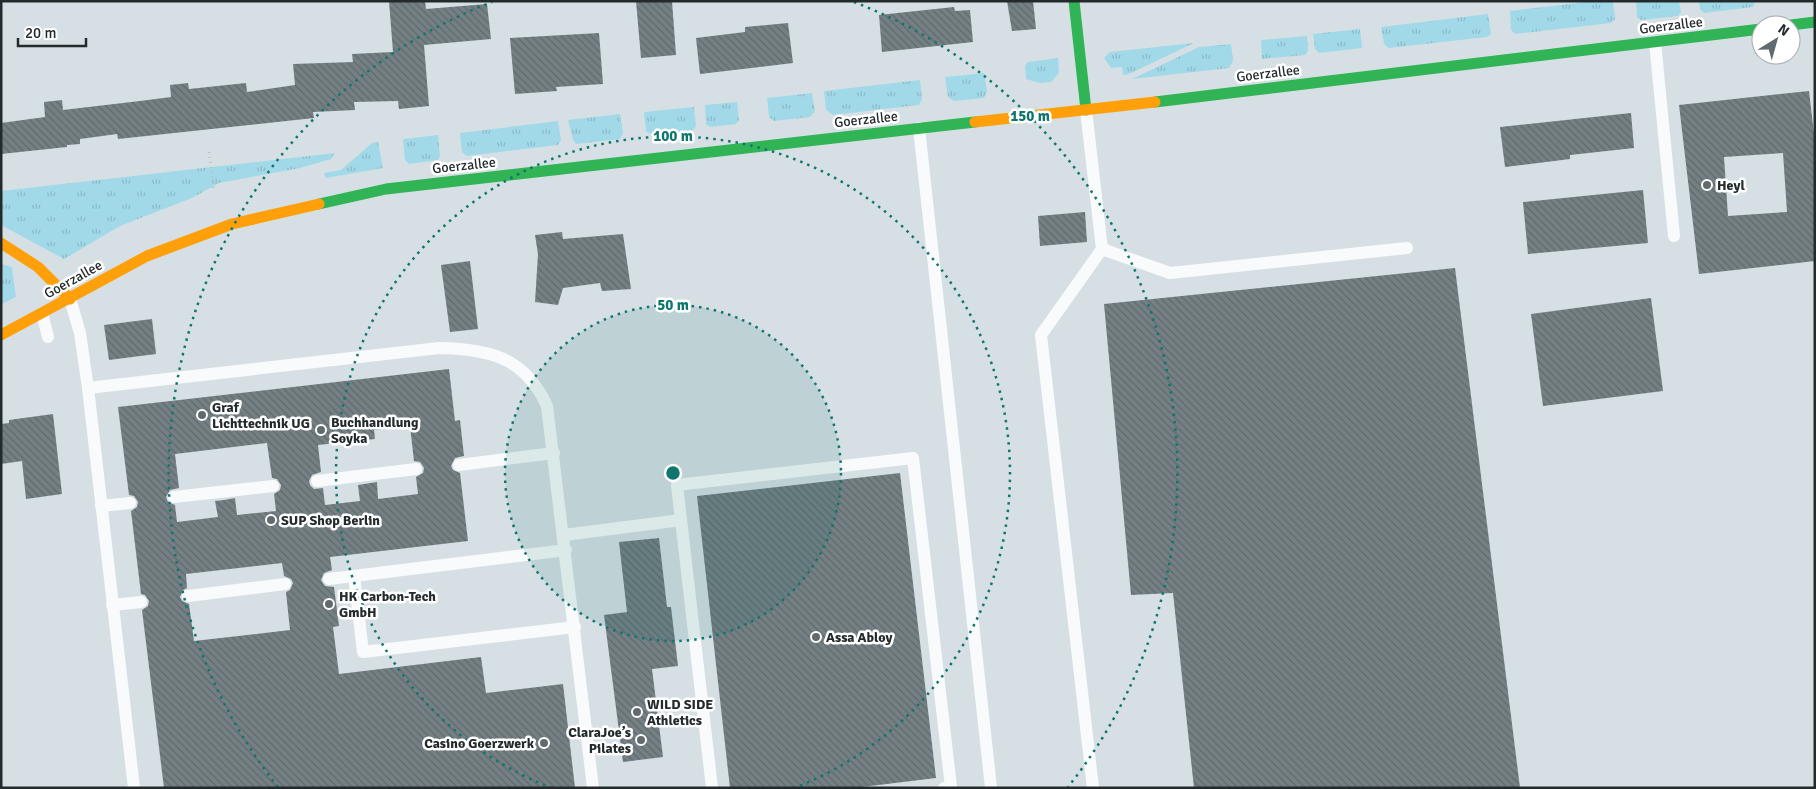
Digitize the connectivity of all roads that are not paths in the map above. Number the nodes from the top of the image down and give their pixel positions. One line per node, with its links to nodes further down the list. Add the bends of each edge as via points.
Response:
1 (1074, 1): 6 (main road)
2 (1815, 22): 3 (main road)
3 (1801, 24)
4 (1751, 30): 5 (main road, Goerzallee)
5 (1655, 42): 6 (main road, Goerzallee); 8 (lane)
6 (1086, 110): 7 (main road, Goerzallee); 11 (lane)
7 (919, 128): 12 (main road, Goerzallee, via 378,191 232,224 147,256); 39 (lane)
8 (1674, 236)
9 (1, 243): 12 (main road, via 41,269)
10 (1408, 248): 11 (lane, via 1170,274)
11 (1102, 249): 40 (lane, via 1040,335)
12 (70, 299): 13 (main road, Goerzallee); 16 (lane, via 80,333)
13 (42, 313): 14 (main road, Goerzallee); 15 (lane)
14 (1, 335)
15 (48, 337)
16 (88, 388): 17 (lane, via 439,348 467,348 507,361 525,372 538,386 547,406); 24 (lane)
17 (554, 453): 18 (lane); 26 (lane)
18 (459, 464)
19 (416, 469): 20 (lane)
20 (317, 481)
21 (273, 486): 22 (lane)
22 (174, 497)
23 (130, 503): 24 (lane)
24 (101, 506): 33 (lane)
25 (681, 520): 26 (lane); 37 (lane); 38 (lane, via 677,485 913,458 951,787)
26 (564, 534): 27 (lane)
27 (566, 550): 28 (lane); 34 (lane)
28 (354, 576): 29 (lane); 34 (lane, via 363,652)
29 (329, 579)
30 (285, 584): 31 (lane)
31 (188, 596)
32 (142, 602): 33 (lane)
33 (112, 605): 35 (lane)
34 (575, 627): 36 (lane)
35 (134, 788)
36 (594, 788)
37 (712, 788)
38 (944, 788)
39 (991, 788)
40 (1093, 788)

